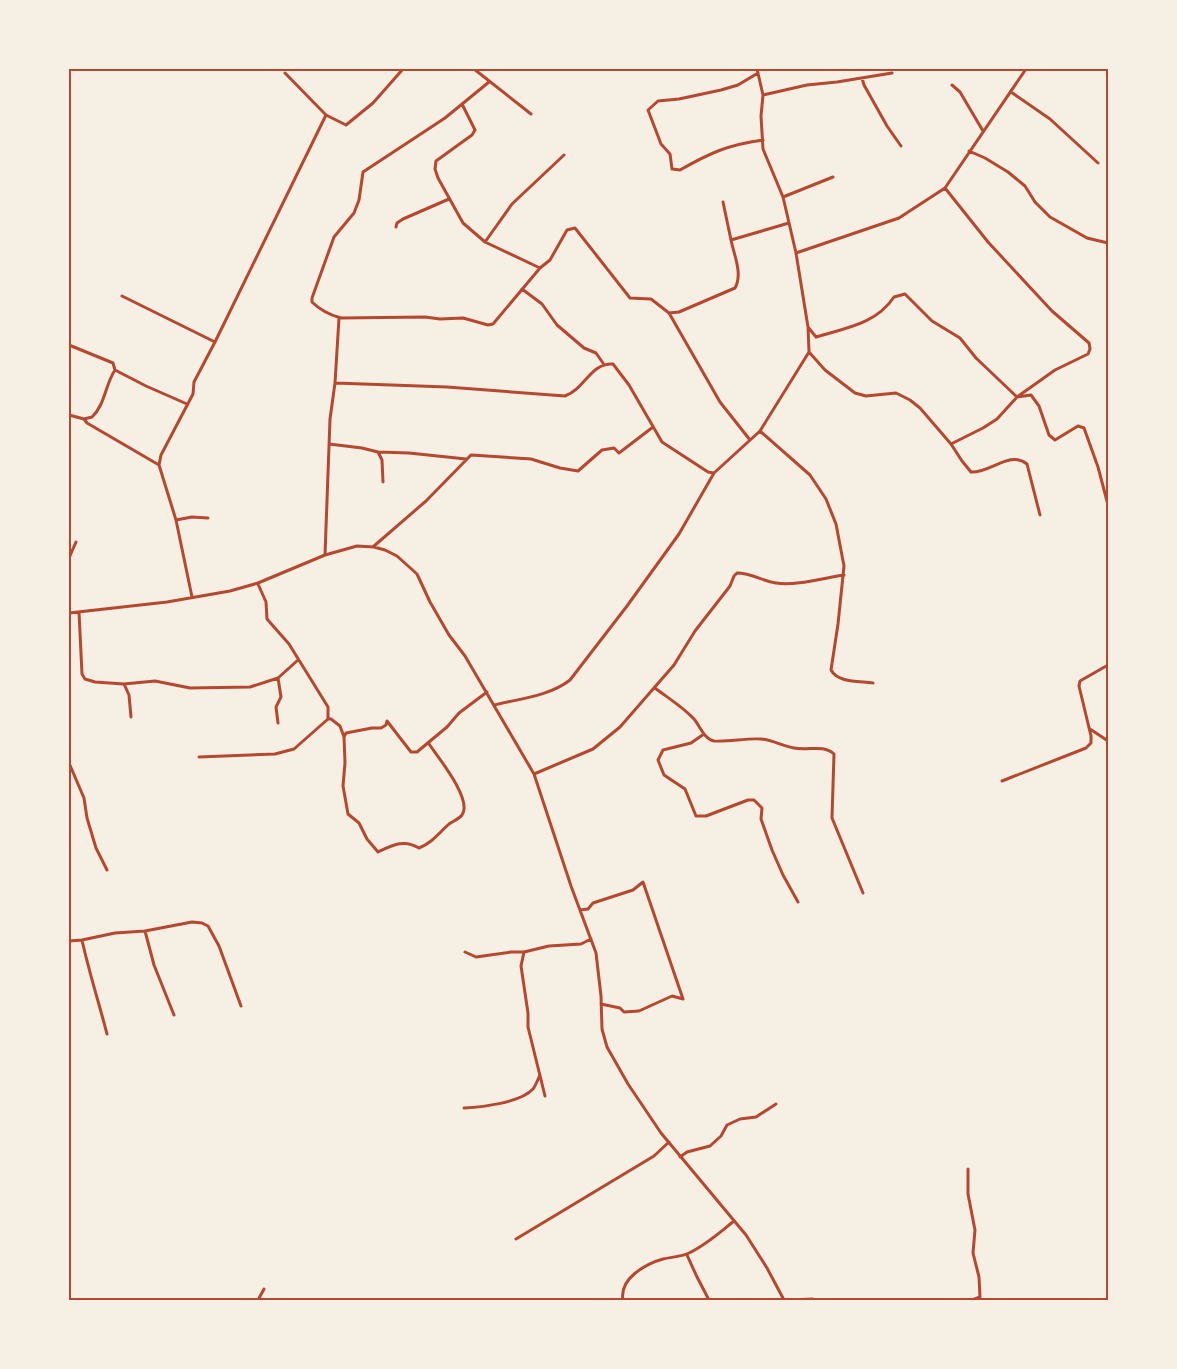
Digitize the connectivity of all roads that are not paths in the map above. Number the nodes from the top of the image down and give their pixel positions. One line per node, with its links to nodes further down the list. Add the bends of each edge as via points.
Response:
1 (403, 69): 14 (street, via 373,103 346,125)
2 (474, 69): 8 (street)
3 (1026, 69): 10 (street)
4 (758, 71): 11 (street); 16 (street, via 738,85 658,101 648,110 661,144 670,154 672,169 680,170 723,148)
5 (285, 74): 14 (street)
6 (892, 74): 7 (street)
7 (862, 78): 11 (street); 17 (street)
8 (490, 82): 12 (street); 13 (street)
9 (952, 85): 15 (street, via 960,92)
10 (1011, 92): 15 (street); 20 (street, via 1050,119)
11 (763, 95): 16 (street)
12 (462, 104): 24 (street, via 475,130 436,161 438,178); 36 (street, via 363,172 354,213 334,237 312,298 316,306)
13 (531, 114)
14 (326, 115): 38 (street)
15 (984, 131): 18 (street)
16 (763, 140): 23 (street, via 763,148)
17 (901, 146)
18 (969, 151): 22 (street); 30 (street, via 1008,172 1025,186 1050,217 1087,238)
19 (564, 155): 29 (street, via 512,204)
20 (1098, 163)
21 (833, 177): 23 (street)
22 (945, 188): 31 (street, via 899,218); 44 (street, via 988,242 1052,311 1089,343 1088,354 1055,370)
23 (783, 197): 26 (street)
24 (449, 199): 27 (street, via 403,219); 29 (street, via 463,223)
25 (723, 202): 28 (street)
26 (789, 223): 28 (street); 31 (street)
27 (396, 227)
28 (731, 240): 35 (street, via 738,275 735,288 679,312)
29 (485, 242): 32 (street)
30 (1108, 243)
31 (796, 253): 37 (street)
32 (540, 268): 33 (street); 35 (street, via 550,260 568,230 575,228 630,298 651,299)
33 (522, 289): 36 (street, via 493,324 488,325 463,318); 41 (street, via 542,304 557,325 584,348 596,353)
34 (122, 296): 38 (street)
35 (669, 313): 50 (street, via 720,402)
36 (338, 318): 43 (street)
37 (808, 327): 40 (street); 44 (street, via 816,337 867,322 888,306 894,297 905,294 932,321 960,338)
38 (215, 342): 45 (street, via 194,382 193,394)
39 (69, 345): 42 (street, via 113,363)
40 (809, 352): 49 (street); 52 (street, via 825,370 855,392 866,396 896,393 910,400)
41 (603, 363): 43 (street, via 579,388 565,396); 48 (street, via 613,364 621,373)
42 (115, 370): 45 (street); 47 (street, via 106,386 102,403 92,417)
43 (335, 383): 51 (street)
44 (1017, 397): 52 (street, via 997,418); 58 (street, via 1031,395 1039,406 1049,436 1055,440 1078,426 1084,428)
45 (187, 404): 55 (street)
46 (69, 414): 47 (street)
47 (84, 419): 55 (street)
48 (653, 426): 54 (street, via 619,453 614,448 602,450 578,471 531,458 472,455); 56 (street, via 662,442)
49 (760, 431): 50 (street); 66 (street, via 810,476 826,499 836,524)
50 (750, 440): 56 (street)
51 (329, 444): 53 (street); 64 (street)
52 (952, 444): 59 (street, via 971,472 1013,458 1027,464)
53 (378, 452): 54 (street); 57 (street, via 382,460)
54 (466, 459): 63 (street, via 426,501)
55 (159, 465): 61 (street)
56 (714, 473): 78 (street, via 679,534 570,680 552,690)
57 (383, 482)
58 (1108, 505)
59 (1040, 515)
60 (208, 518): 61 (street)
61 (176, 520): 68 (street)
62 (76, 542): 65 (street)
63 (374, 546): 64 (street, via 357,546); 77 (street, via 396,556 417,574 430,602)
64 (325, 555): 67 (street)
65 (69, 558)
66 (844, 575): 74 (street, via 831,670 840,678); 76 (street, via 776,583 737,573)
67 (258, 584): 68 (street); 71 (street, via 266,602 267,619)
68 (192, 597): 69 (street)
69 (79, 612): 70 (street); 75 (street, via 82,674 85,679)
70 (69, 613)
71 (298, 660): 73 (street); 80 (street, via 328,707)
72 (1108, 665): 82 (street, via 1080,681)
73 (278, 678): 75 (street, via 227,688 190,688 155,681); 81 (street, via 281,697 276,707)
74 (873, 683)
75 (124, 684): 79 (street, via 129,695)
76 (655, 688): 83 (street, via 694,719); 89 (street, via 620,727 592,749)
77 (487, 692): 78 (street); 86 (street)
78 (494, 705): 89 (street)
79 (131, 717)
80 (328, 719): 84 (street, via 340,726); 87 (street, via 294,748 275,754)
81 (278, 723)
82 (1089, 728): 85 (street); 90 (street, via 1091,743 1086,748)
83 (704, 734): 92 (street, via 712,740 760,739 791,748 830,750 834,754 832,818); 93 (street, via 691,743 663,750 658,760 664,775 685,789 696,816 706,816 754,800 762,808 761,818 772,850)
84 (344, 737): 86 (street, via 346,733 381,728 387,721 411,752); 86 (street, via 343,786 348,814 359,823 378,852 403,843 419,848 428,845 462,816 463,798)
85 (1108, 741)
86 (429, 744)
87 (200, 757)
88 (69, 763): 91 (street, via 84,798 96,848)
89 (534, 774): 94 (street)
90 (1002, 781)
91 (107, 870)
92 (863, 893)
93 (798, 902)
94 (580, 910): 96 (street); 101 (street, via 588,909 593,902 633,890 642,882 683,999 672,996 639,1011 624,1012)
95 (145, 931): 97 (street); 102 (street, via 192,922 208,926 219,946); 103 (street, via 154,965)
96 (591, 939): 100 (street, via 581,944); 101 (street, via 596,953)
97 (82, 940): 98 (street); 104 (street)
98 (69, 941)
99 (465, 952): 100 (street, via 476,957)
100 (524, 952): 105 (street, via 521,966 528,1027)
101 (601, 1004): 109 (street, via 607,1047 628,1084)
102 (241, 1006)
103 (174, 1015)
104 (107, 1034)
105 (540, 1074): 106 (street); 108 (street, via 532,1090 519,1098 485,1107)
106 (545, 1096)
107 (776, 1104): 110 (street, via 756,1116 727,1126 710,1146)
108 (464, 1108)
109 (669, 1142): 110 (street); 113 (street, via 654,1156)
110 (680, 1157): 112 (street)
111 (968, 1169): 122 (street, via 968,1194 975,1230 973,1253 980,1297)
112 (734, 1221): 114 (street); 119 (street, via 767,1268)
113 (516, 1239)
114 (687, 1255): 117 (street, via 662,1259 640,1269 629,1279 621,1293); 118 (street)
115 (264, 1289): 116 (street)
116 (258, 1300)
117 (622, 1300)
118 (710, 1300)
119 (784, 1300)
120 (794, 1300): 121 (street)
121 (815, 1300)
122 (972, 1300)

